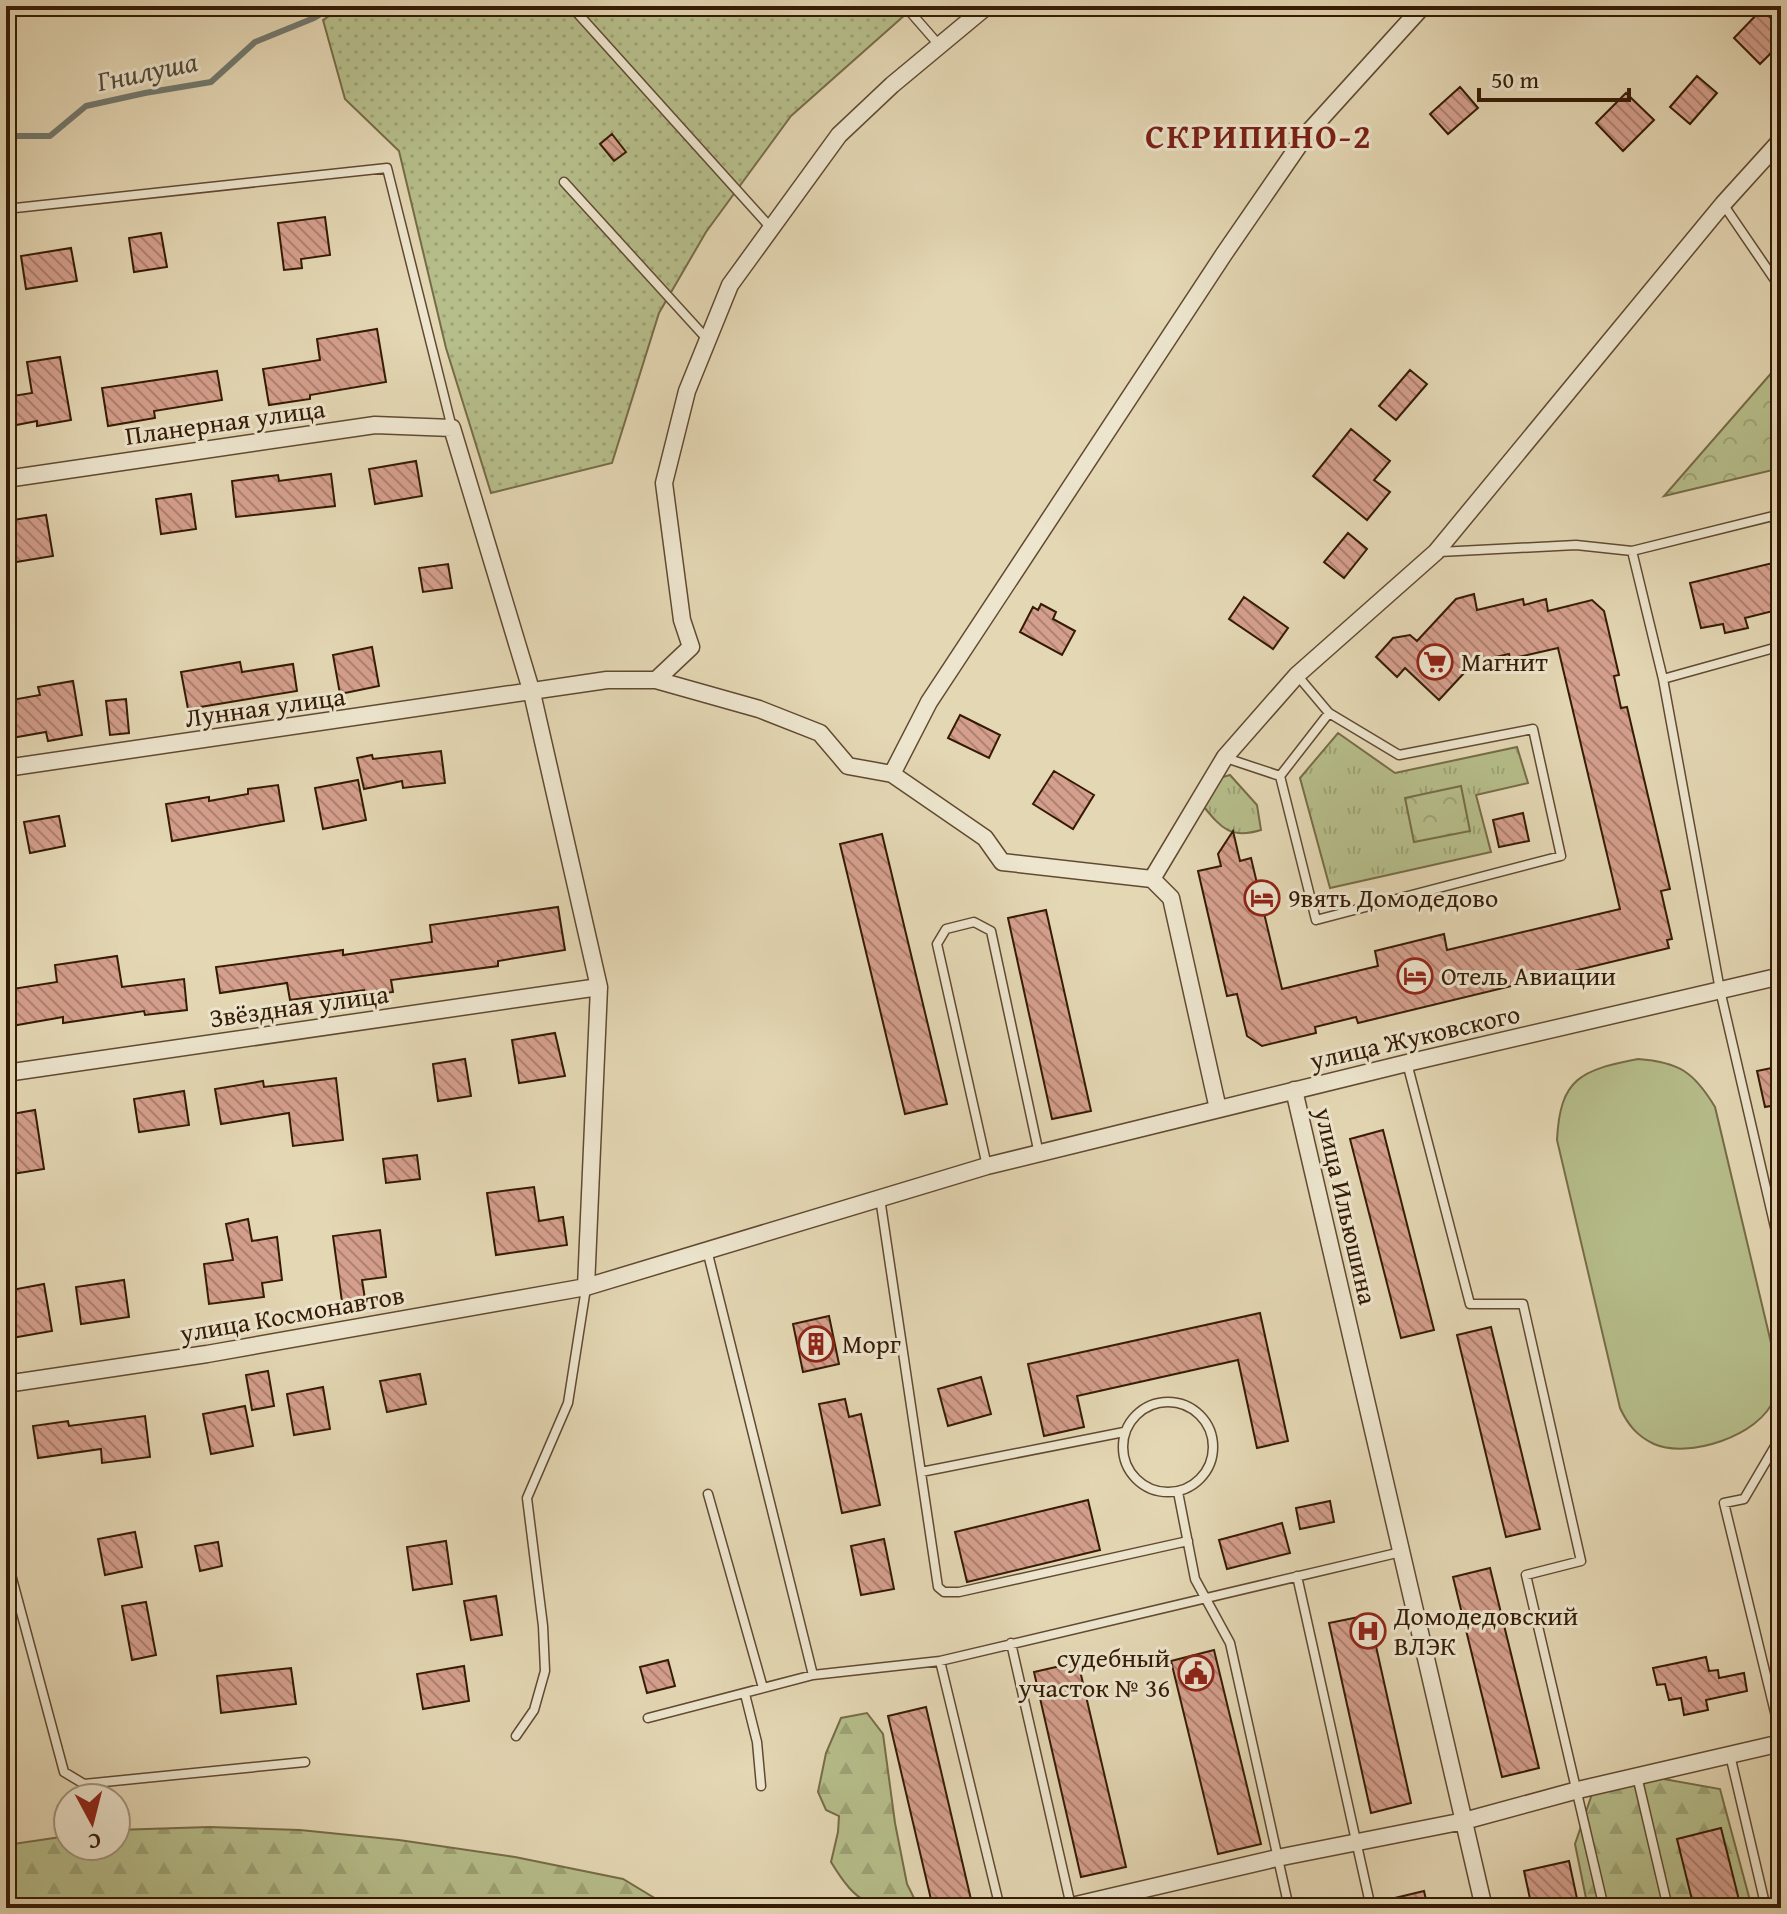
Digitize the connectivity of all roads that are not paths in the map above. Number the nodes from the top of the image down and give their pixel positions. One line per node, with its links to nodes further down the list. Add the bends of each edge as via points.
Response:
1 (571, 6): 10 (lane)
2 (905, 6): 5 (lane)
3 (987, 6): 5 (street)
4 (1423, 6): 26 (street, via 1306,135 929,702)
5 (939, 46): 10 (street, via 839,135)
6 (1781, 140): 8 (street)
7 (564, 182): 12 (lane)
8 (1723, 204): 11 (lane); 17 (street)
9 (6, 209): 13 (lane, via 387,168)
10 (771, 228): 12 (street, via 730,285)
11 (1781, 289)
12 (708, 340): 21 (street, via 687,391 664,483 682,620 691,647)
13 (452, 428): 14 (street, Планерная улица, via 375,425); 22 (street)
14 (6, 479)
15 (1781, 514): 16 (lane)
16 (1632, 551): 17 (lane, via 1576,545); 20 (lane)
17 (1436, 552): 19 (street)
18 (1781, 646): 20 (lane)
19 (1297, 675): 23 (lane); 24 (street)
20 (1663, 679): 31 (lane)
21 (656, 680): 22 (street, Лунная улица, via 607,680); 26 (street, Лунная улица, via 759,709 820,733 848,766)
22 (532, 693): 25 (street, Лунная улица); 30 (street)
23 (1329, 713): 27 (lane); 27 (lane, via 1399,755 1533,729 1561,856 1316,920)
24 (1225, 757): 27 (lane); 28 (street)
25 (6, 768)
26 (892, 774): 28 (street, via 985,838 1002,862)
27 (1280, 776)
28 (1152, 879): 35 (street, via 1171,898)
29 (1781, 976): 31 (street, улица Жуковского)
30 (599, 987): 33 (street, Звёздная улица); 41 (street)
31 (1720, 990): 32 (street, улица Жуковского); 40 (lane)
32 (1407, 1063): 34 (street, улица Жуковского); 66 (lane, via 1470,1304 1523,1304 1581,1561 1526,1575)
33 (6, 1073)
34 (1294, 1090): 35 (street, улица Ильюшина); 49 (street, улица Ильюшина)
35 (1218, 1109): 36 (street, улица Ильюшина)
36 (1039, 1154): 37 (street, улица Ильюшина); 37 (lane, via 991,931 974,922 946,929 937,944)
37 (987, 1166): 38 (street, улица Ильюшина)
38 (880, 1197): 39 (street, улица Ильюшина); 45 (lane)
39 (707, 1250): 41 (street, улица Ильюшина); 55 (lane)
40 (1781, 1253)
41 (586, 1287): 42 (street, улица Космонавтов); 59 (lane, via 568,1403 527,1498 545,1671 534,1710)
42 (6, 1384)
43 (1124, 1432): 45 (lane); 46 (lane, via 1126,1466 1135,1479 1154,1490); 46 (lane, via 1144,1408 1160,1402 1186,1405 1200,1415 1214,1449 1203,1476)
44 (1781, 1436): 60 (lane, via 1744,1499 1724,1503)
45 (921, 1472): 48 (lane, via 938,1587 944,1592)
46 (1178, 1492): 48 (lane)
47 (708, 1494): 56 (lane)
48 (1188, 1541): 52 (lane)
49 (1402, 1552): 51 (lane); 67 (street, улица Ильюшина)
50 (6, 1556): 63 (lane, via 64,1772 84,1784)
51 (1297, 1576): 52 (lane); 68 (lane)
52 (1205, 1599): 53 (lane); 69 (lane, via 1230,1643)
53 (1011, 1643): 54 (lane); 70 (lane)
54 (940, 1661): 55 (lane); 71 (lane)
55 (813, 1675): 56 (lane)
56 (763, 1688): 57 (lane)
57 (745, 1694): 58 (lane); 65 (lane)
58 (648, 1718)
59 (516, 1736)
60 (1781, 1737)
61 (1781, 1743): 62 (street)
62 (1730, 1754): 64 (street); 77 (lane)
63 (305, 1762)
64 (1637, 1775): 66 (street); 76 (lane)
65 (761, 1786)
66 (1578, 1790): 67 (street); 75 (lane)
67 (1464, 1821): 68 (street); 74 (street, улица Ильюшина)
68 (1357, 1841): 69 (street); 73 (lane)
69 (1277, 1858): 70 (street); 72 (lane)
70 (1067, 1907)
71 (1000, 1908)
72 (1289, 1908)
73 (1371, 1908)
74 (1484, 1908)
75 (1604, 1908)
76 (1668, 1908)
77 (1766, 1908)

